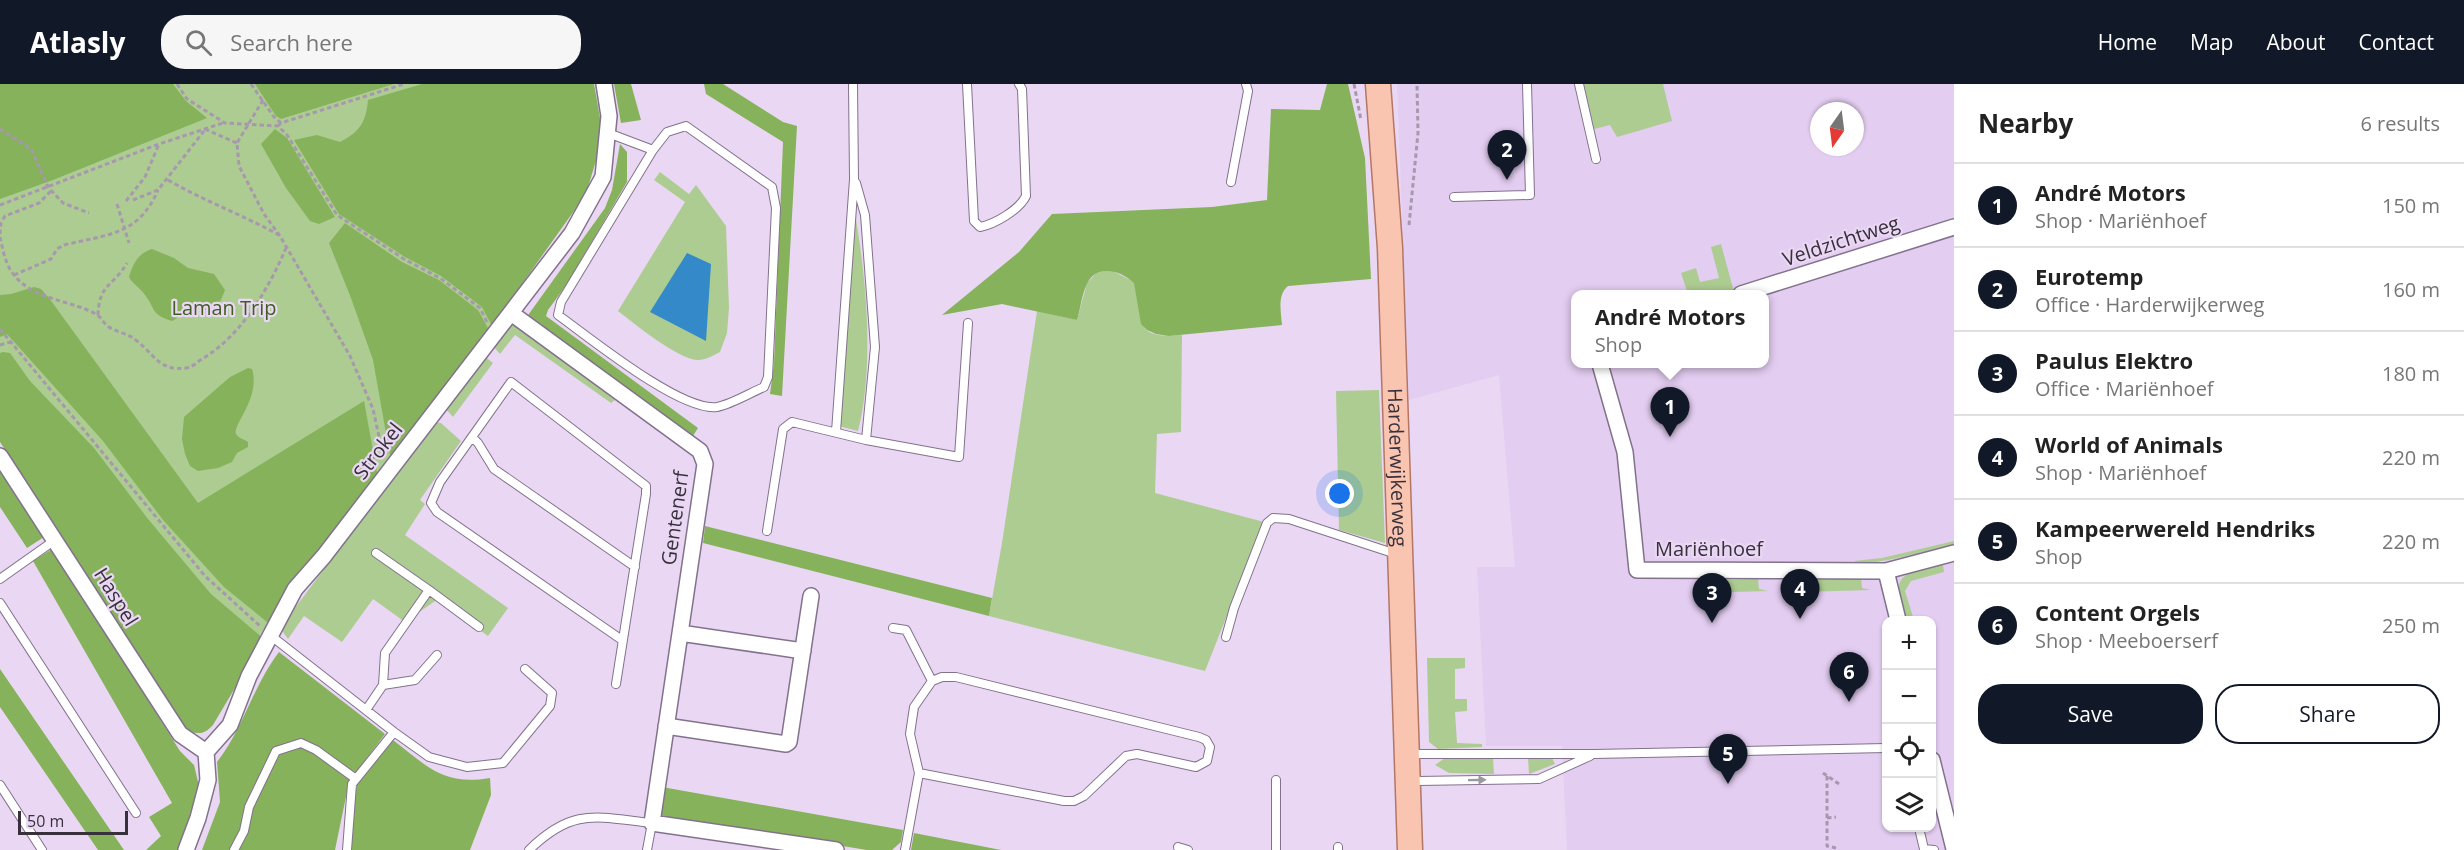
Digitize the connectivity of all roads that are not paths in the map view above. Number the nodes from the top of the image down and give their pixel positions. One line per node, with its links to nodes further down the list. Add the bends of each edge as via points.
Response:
1 (604, 84): 10 (street, Strokel)
2 (853, 84): 13 (lane)
3 (967, 84): 4 (lane, via 975,221 980,227 1023,203 1026,196)
4 (1019, 84)
5 (1246, 84): 14 (lane, via 1248,91)
6 (1378, 84): 29 (main road, Harderwijkerweg, via 1390,249)
7 (1395, 84): 54 (main road, Harderwijkerweg)
8 (1527, 84): 15 (lane, via 1530,195)
9 (1579, 84): 12 (lane)
10 (608, 133): 11 (lane); 18 (street, Strokel, via 603,177 572,233)
11 (653, 150): 11 (lane, via 667,132 686,126 772,187 776,208 768,377 764,387 717,407 693,404 661,387 558,315 561,302)
12 (1596, 159)
13 (854, 179): 21 (lane); 23 (lane, via 865,215 875,347)
14 (1231, 182)
15 (1454, 197)
16 (1954, 227): 17 (street, Veldzichtweg)
17 (1754, 290)
18 (511, 314): 39 (street, Gentenerf, via 700,451 705,464); 40 (street, Strokel, via 295,589)
19 (968, 323): 23 (lane, via 959,457)
20 (1601, 368): 31 (street, Mariënhoef, via 1625,452 1637,570)
21 (836, 432): 23 (lane); 25 (lane, via 792,422 783,429)
22 (472, 437): 30 (lane, via 494,469); 30 (lane, via 511,382 646,486); 42 (lane, via 440,482 431,503 437,512)
23 (866, 440)
24 (0, 456): 26 (street, Haspel)
25 (767, 531)
26 (55, 540): 32 (lane); 53 (street, Haspel, via 180,734)
27 (376, 553): 33 (lane)
28 (1954, 553): 31 (street, Mariënhoef)
29 (1400, 556): 41 (lane, via 1289,519 1273,518 1234,608); 77 (main road, Harderwijkerweg)
30 (635, 567): 42 (lane)
31 (1886, 571): 36 (street)
32 (0, 579)
33 (429, 590): 37 (lane); 48 (lane, via 385,653)
34 (811, 596): 43 (street)
35 (0, 603): 62 (lane)
36 (1897, 616)
37 (479, 627)
38 (893, 628): 46 (lane, via 906,630)
39 (680, 633): 43 (street); 50 (street, Gentenerf)
40 (270, 635): 49 (lane); 53 (street, Strokel, via 230,725)
41 (1226, 637)
42 (622, 640): 47 (lane)
43 (802, 651): 50 (street, via 786,744)
44 (437, 655): 48 (lane, via 415,680)
45 (525, 669): 51 (lane, via 552,693 550,706 503,763 467,767 429,757)
46 (932, 681): 56 (lane, via 914,707 910,734); 56 (lane, via 956,677 1199,737 1210,747 1207,761 1196,767 1137,754 1126,756 1074,801)
47 (616, 684)
48 (383, 685): 49 (lane)
49 (366, 710): 51 (lane)
50 (666, 726): 63 (street, Gentenerf)
51 (394, 732): 58 (lane)
52 (1882, 748): 55 (lane)
53 (206, 752): 68 (street, via 208,780)
54 (1417, 754): 55 (lane); 60 (main road, Harderwijkerweg)
55 (1594, 754): 60 (lane, one-way to 55, via 1539,779)
56 (919, 772): 74 (lane)
57 (1935, 778): 66 (street)
58 (356, 779): 69 (lane, via 302,743 276,751); 70 (lane, via 352,784)
59 (1276, 780): 76 (lane)
60 (1418, 781): 78 (main road, Harderwijkerweg)
61 (0, 785): 67 (lane)
62 (136, 813)
63 (652, 823): 71 (lane, via 578,818 560,824); 72 (lane, Gentenerf); 73 (street)
64 (1920, 832): 66 (lane, via 1924,849)
65 (1178, 847): 75 (lane)
66 (1945, 849)
67 (42, 850)
68 (186, 850)
69 (234, 850)
70 (347, 850)
71 (529, 850)
72 (647, 850)
73 (836, 850)
74 (905, 850)
75 (1188, 850)
76 (1276, 850)
77 (1410, 850)
78 (1421, 850)

